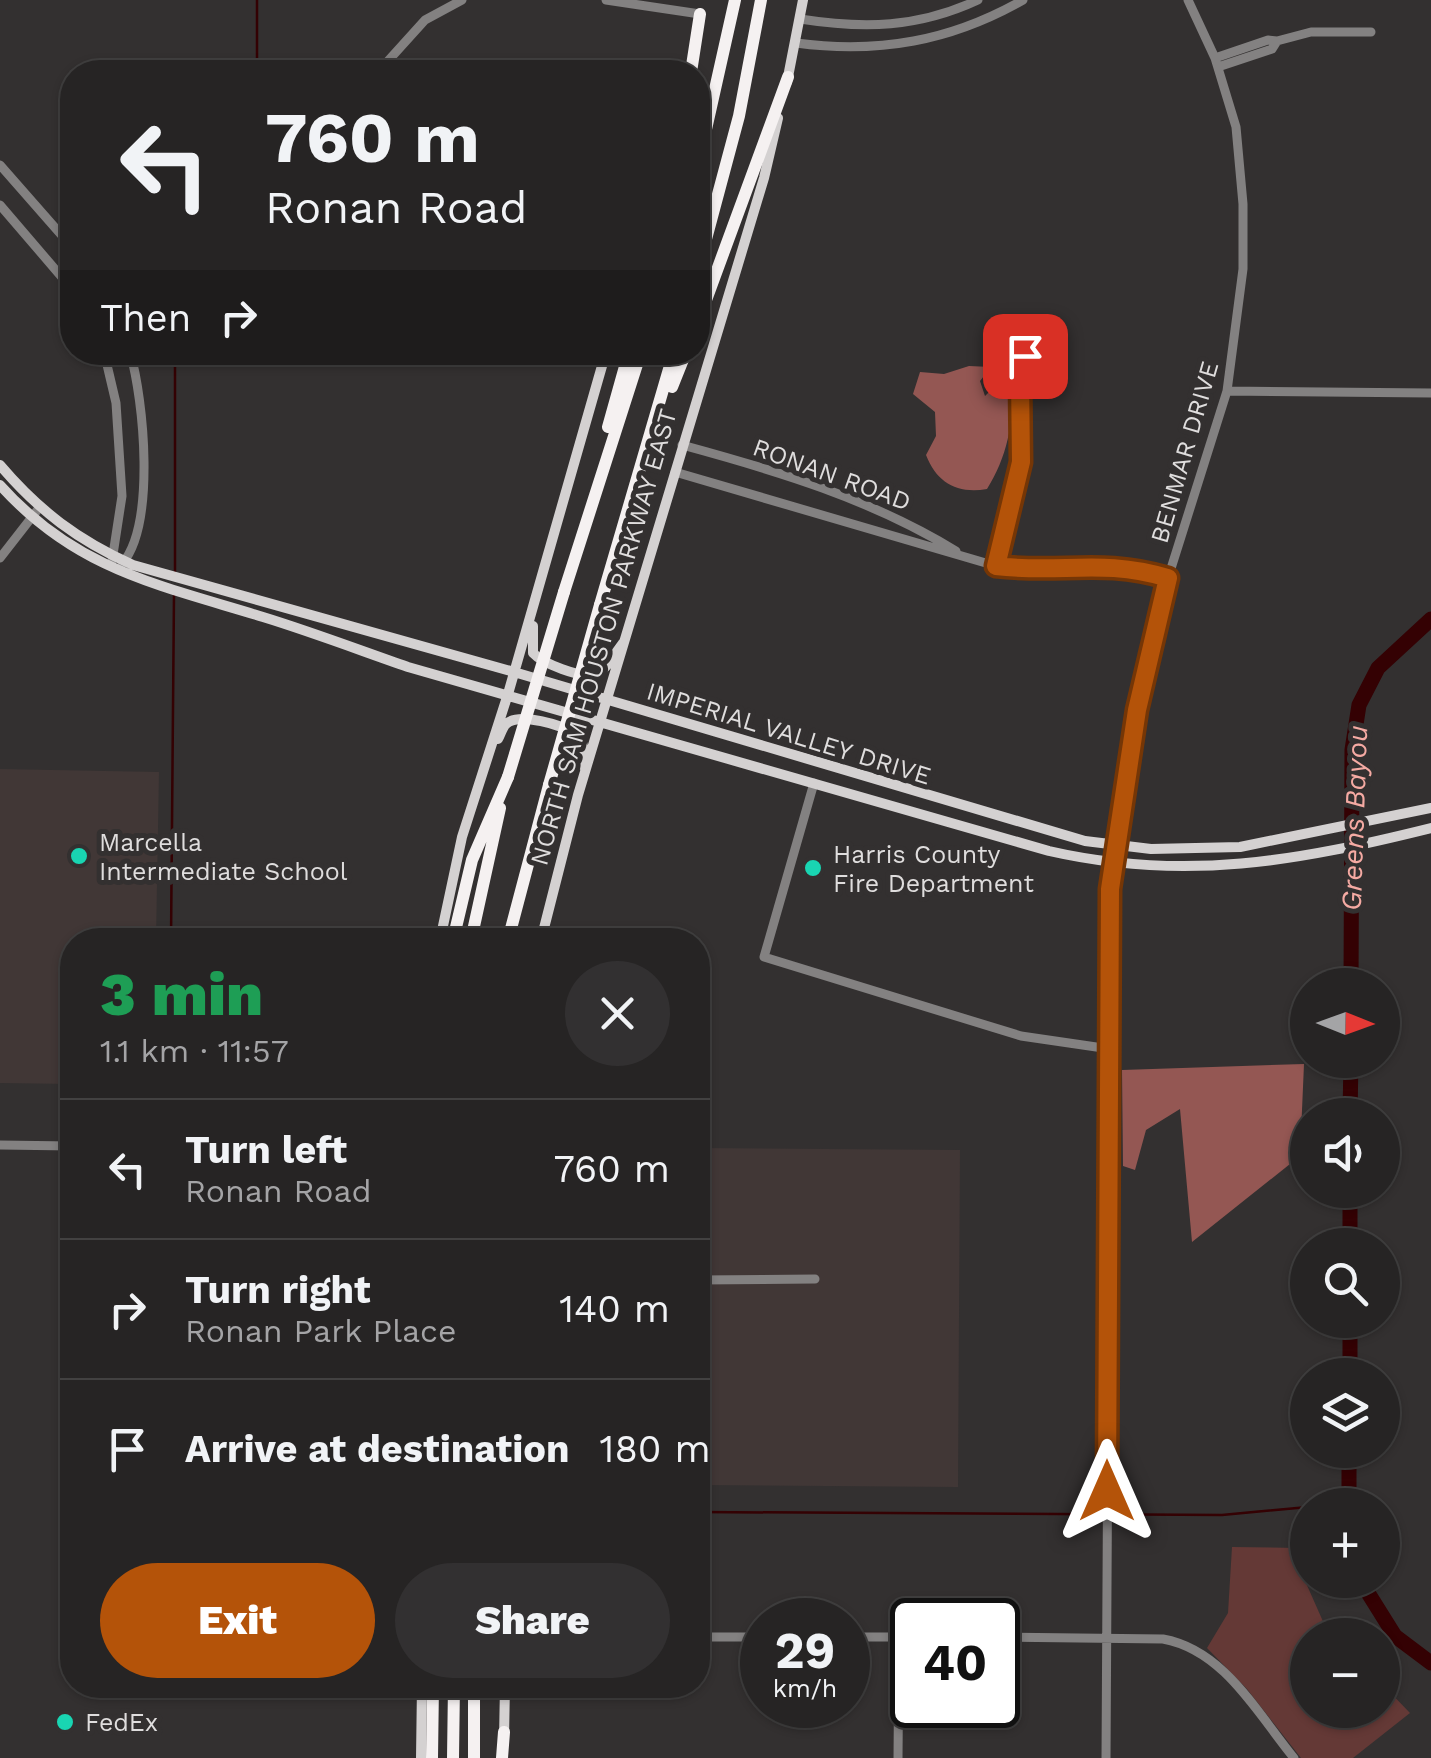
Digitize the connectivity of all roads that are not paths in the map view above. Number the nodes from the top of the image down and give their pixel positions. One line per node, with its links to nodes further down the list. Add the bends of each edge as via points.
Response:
1 (462, 0): 9 (street)
2 (606, 0): 10 (street)
3 (733, 0): 20 (highway)
4 (761, 0): 23 (highway)
5 (803, 0): 11 (main road, NORTH SAM HOUSTON PARKWAY EAST)
6 (978, 0): 12 (street)
7 (1024, 0): 14 (street, via 956,32)
8 (1188, 0): 18 (street, BENMAR DRIVE)
9 (442, 5): 16 (street)
10 (700, 7): 17 (highway)
11 (800, 20): 12 (street, via 860,28); 15 (main road, NORTH SAM HOUSTON PARKWAY EAST)
12 (924, 21): 14 (street)
13 (1370, 32): 18 (street, via 1310,32)
14 (920, 40): 15 (street, via 867,49)
15 (796, 43): 19 (main road, NORTH SAM HOUSTON PARKWAY EAST)
16 (389, 60)
17 (690, 60)
18 (1217, 63): 37 (street, BENMAR DRIVE, via 1236,127 1244,204)
19 (788, 76): 26 (highway); 27 (main road, NORTH SAM HOUSTON PARKWAY EAST)
20 (710, 116)
21 (0, 165): 24 (street)
22 (0, 205): 25 (street)
23 (710, 224)
24 (60, 232)
25 (60, 275)
26 (710, 289)
27 (710, 354)
28 (107, 365): 50 (street, via 122,496)
29 (133, 365): 52 (street, via 144,448)
30 (602, 365): 56 (main road)
31 (625, 365): 47 (highway)
32 (637, 365): 47 (highway, NORTH SAM HOUSTON PARKWAY EAST)
33 (670, 365): 40 (highway, NORTH SAM HOUSTON PARKWAY EAST)
34 (681, 365): 40 (highway)
35 (707, 365): 39 (main road, NORTH SAM HOUSTON PARKWAY EAST)
36 (1020, 378): 53 (street, via 1021,462)
37 (1227, 390): 38 (street); 55 (street, BENMAR DRIVE)
38 (1431, 393)
39 (682, 445): 42 (main road, NORTH SAM HOUSTON PARKWAY EAST); 44 (street, RONAN ROAD)
40 (646, 454): 79 (highway, NORTH SAM HOUSTON PARKWAY EAST, bridge)
41 (0, 465): 45 (main road, IMPERIAL VALLEY DRIVE)
42 (674, 472): 48 (street, RONAN ROAD); 58 (main road, NORTH SAM HOUSTON PARKWAY EAST)
43 (0, 485): 46 (main road, IMPERIAL VALLEY DRIVE)
44 (864, 503): 48 (street); 49 (street, RONAN ROAD)
45 (39, 508): 46 (street); 50 (main road, IMPERIAL VALLEY DRIVE)
46 (31, 518): 51 (street); 54 (main road, IMPERIAL VALLEY DRIVE)
47 (587, 518): 67 (highway, NORTH SAM HOUSTON PARKWAY EAST, bridge)
48 (856, 525): 49 (street, RONAN ROAD)
49 (963, 554): 53 (street, RONAN ROAD)
50 (111, 556): 52 (main road, IMPERIAL VALLEY DRIVE); 54 (street)
51 (0, 558)
52 (126, 562): 54 (street); 57 (main road, IMPERIAL VALLEY DRIVE)
53 (996, 566): 55 (street, RONAN ROAD, via 1106,564)
54 (113, 570): 59 (main road, IMPERIAL VALLEY DRIVE)
55 (1168, 578): 72 (street, BENMAR DRIVE, via 1137,710)
56 (536, 595): 58 (main road, via 531,643 540,660 591,676); 60 (main road)
57 (355, 628): 59 (main road); 60 (main road, IMPERIAL VALLEY DRIVE)
58 (626, 639): 62 (main road, NORTH SAM HOUSTON PARKWAY EAST)
59 (348, 646): 61 (main road, IMPERIAL VALLEY DRIVE)
60 (514, 672): 61 (main road); 62 (main road, IMPERIAL VALLEY DRIVE)
61 (508, 694): 63 (main road, IMPERIAL VALLEY DRIVE); 64 (main road)
62 (607, 699): 63 (main road, NORTH SAM HOUSTON PARKWAY EAST); 65 (main road, IMPERIAL VALLEY DRIVE)
63 (600, 722): 66 (main road, IMPERIAL VALLEY DRIVE); 69 (main road, NORTH SAM HOUSTON PARKWAY EAST)
64 (488, 752): 69 (main road, via 514,720 576,734 583,752); 76 (main road)
65 (781, 753): 66 (main road); 72 (main road, IMPERIAL VALLEY DRIVE, via 1027,826)
66 (776, 772): 68 (main road, IMPERIAL VALLEY DRIVE)
67 (508, 777): 77 (highway, via 472,860); 78 (highway, NORTH SAM HOUSTON PARKWAY EAST)
68 (814, 783): 74 (main road, IMPERIAL VALLEY DRIVE, via 1020,844); 81 (street, via 764,957 1022,1036)
69 (578, 795): 80 (main road, NORTH SAM HOUSTON PARKWAY EAST)
70 (1431, 808): 73 (main road, IMPERIAL VALLEY DRIVE)
71 (1431, 828): 75 (main road, IMPERIAL VALLEY DRIVE)
72 (1116, 845): 73 (main road, IMPERIAL VALLEY DRIVE); 74 (street, BENMAR DRIVE)
73 (1248, 846): 75 (main road)
74 (1113, 864): 75 (main road, IMPERIAL VALLEY DRIVE); 81 (street, BENMAR DRIVE)
75 (1250, 864)
76 (443, 928)
77 (457, 928)
78 (474, 928)
79 (512, 928)
80 (543, 928)
81 (1110, 1049): 89 (street, BENMAR DRIVE)
82 (0, 1146): 83 (street)
83 (60, 1146)
84 (815, 1279): 85 (street)
85 (710, 1280)
86 (710, 1637): 87 (street)
87 (740, 1637)
88 (1020, 1637): 89 (street)
89 (1106, 1637): 103 (street, BENMAR DRIVE); 104 (street, via 1163,1639 1208,1655)
90 (422, 1698): 97 (main road)
91 (432, 1698): 98 (highway, bridge)
92 (454, 1698): 99 (highway)
93 (474, 1698): 100 (highway)
94 (504, 1698): 96 (main road)
95 (898, 1728): 102 (street)
96 (504, 1732): 101 (highway)
97 (421, 1758)
98 (433, 1758)
99 (453, 1758)
100 (474, 1758)
101 (503, 1758)
102 (898, 1758)
103 (1106, 1758)
104 (1294, 1758)

